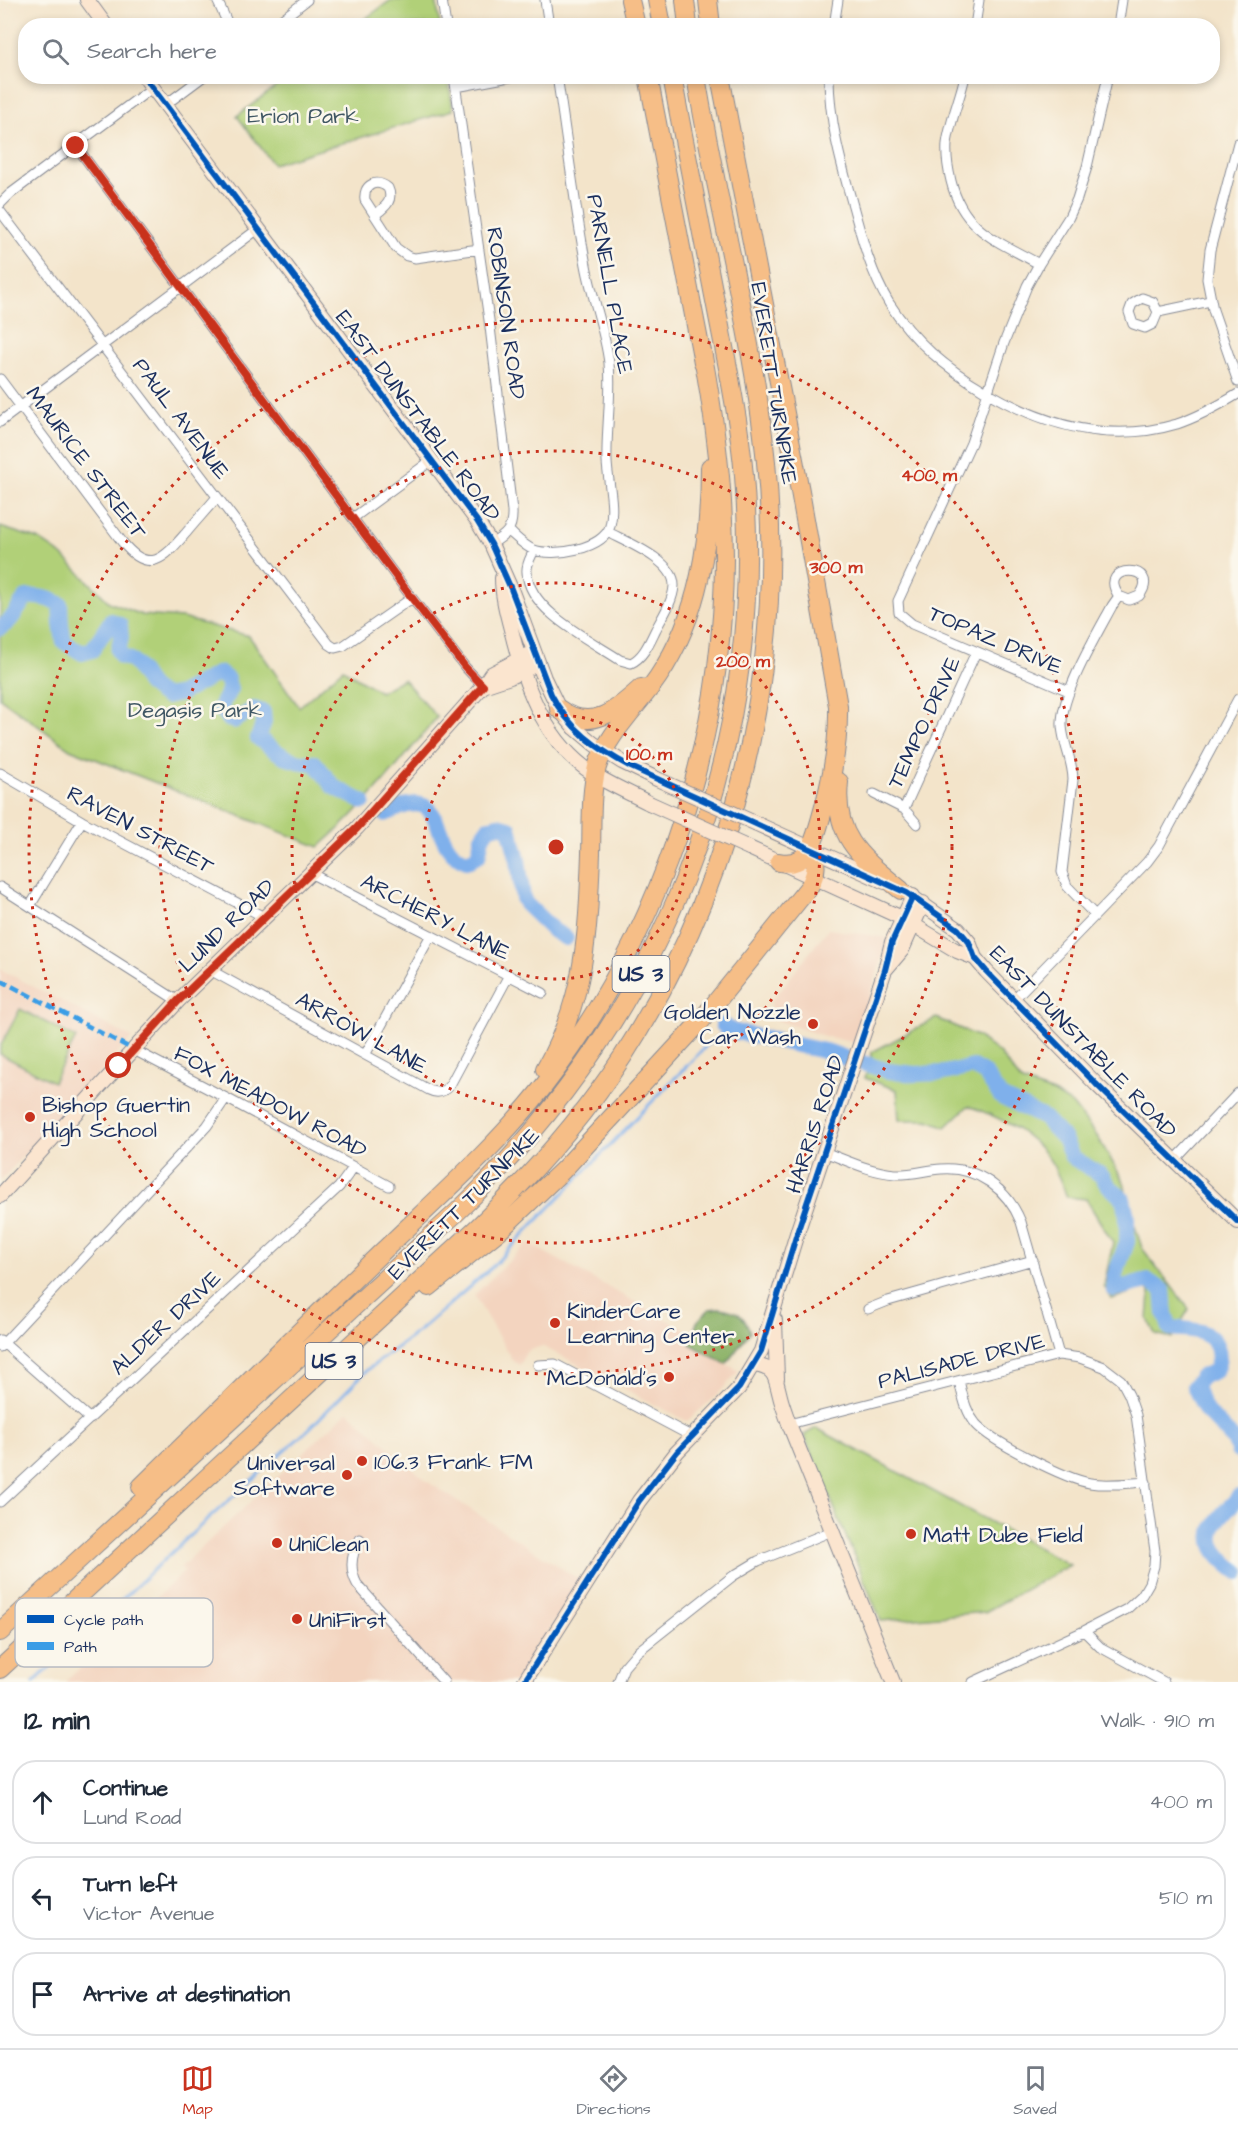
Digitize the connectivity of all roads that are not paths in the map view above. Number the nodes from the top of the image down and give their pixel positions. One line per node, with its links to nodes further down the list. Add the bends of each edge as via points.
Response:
1 (87, 0): 13 (street)
2 (217, 0): 14 (street)
3 (307, 0): 15 (street)
4 (442, 0): 16 (street)
5 (545, 0): 17 (street)
6 (632, 0): 18 (highway)
7 (657, 0): 19 (highway)
8 (685, 0): 20 (highway)
9 (708, 0): 21 (highway)
10 (838, 0): 22 (street)
11 (979, 0): 23 (street)
12 (1122, 0): 24 (street)
13 (100, 18)
14 (225, 18)
15 (283, 18)
16 (445, 18)
17 (548, 18)
18 (635, 18)
19 (660, 18)
20 (687, 18)
21 (710, 18)
22 (835, 18)
23 (976, 18)
24 (1119, 18)
25 (146, 84): 39 (street)
26 (149, 84): 37 (street, EAST DUNSTABLE ROAD)
27 (193, 84): 37 (street)
28 (455, 84): 45 (street, ROBINSON ROAD)
29 (558, 84): 62 (street, PARNELL PLACE, via 585,262 609,364)
30 (650, 84): 51 (highway)
31 (674, 84): 131 (highway, EVERETT TURNPIKE / US 3, via 736,414 747,542 743,638 728,734 701,835 672,910 645,968 609,1030 563,1095 512,1156 447,1221)
32 (698, 84): 120 (highway, EVERETT TURNPIKE / US 3, via 752,366 768,492 767,636 756,715 738,793 684,943 647,1016 600,1089 501,1205)
33 (722, 84): 77 (highway, via 808,536 838,706)
34 (829, 84): 54 (street, via 835,136 862,240 882,290 909,332 930,353)
35 (963, 84): 46 (street, via 947,147 956,198 981,231)
36 (1106, 84): 46 (street, TOPAZ DRIVE, via 1077,199)
37 (165, 105): 44 (street, EAST DUNSTABLE ROAD)
38 (1238, 143): 48 (street, via 1210,250)
39 (76, 146): 41 (street); 47 (street)
40 (0, 188): 41 (street)
41 (4, 200)
42 (0, 211): 50 (street, PAUL AVENUE)
43 (375, 215): 45 (street, via 396,248 407,256 419,258)
44 (258, 229): 47 (street); 58 (street, EAST DUNSTABLE ROAD)
45 (479, 249): 61 (street, ROBINSON ROAD, via 512,511)
46 (1039, 264): 54 (street, TOPAZ DRIVE, via 1017,310)
47 (181, 288): 50 (street); 60 (street)
48 (1210, 301): 49 (street); 53 (street)
49 (1158, 312)
50 (103, 347): 56 (street); 59 (street, PAUL AVENUE)
51 (702, 351): 68 (highway, via 709,431 708,518 702,567); 108 (highway, via 719,463 724,571 714,682 692,784 650,907 608,990 544,1086)
52 (0, 379): 56 (street, MAURICE STREET)
53 (1238, 382)
54 (988, 393): 55 (street, via 1045,420 1105,432 1178,423); 69 (street, TOPAZ DRIVE, via 963,462 898,601 899,613 912,624)
55 (1238, 394)
56 (21, 406): 57 (street); 59 (street, MAURICE STREET, via 138,558 162,558)
57 (0, 422)
58 (432, 460): 60 (street); 63 (street, EAST DUNSTABLE ROAD)
59 (217, 497): 67 (street, PAUL AVENUE, via 334,647 346,644)
60 (353, 518): 67 (street)
61 (509, 531): 63 (street); 64 (street)
62 (608, 532): 64 (street, via 598,542 582,548); 64 (street, via 659,561 673,579 666,609 643,653 631,663 620,660 542,605 529,582 527,568)
63 (491, 544): 65 (street, EAST DUNSTABLE ROAD)
64 (534, 550)
65 (502, 572): 70 (street, EAST DUNSTABLE ROAD); 71 (street, EAST DUNSTABLE ROAD, via 504,601)
66 (1119, 596): 73 (street)
67 (412, 598): 72 (street)
68 (684, 629): 75 (highway, via 647,682 609,714 584,720); 78 (highway, via 658,676)
69 (976, 652): 73 (street, TOPAZ DRIVE); 82 (street, TEMPO DRIVE)
70 (536, 657): 71 (street, LUND ROAD); 75 (street, EAST DUNSTABLE ROAD)
71 (521, 665): 72 (street, LUND ROAD); 80 (street, EAST DUNSTABLE ROAD, via 549,730 568,753)
72 (483, 686): 87 (street, LUND ROAD, via 371,813)
73 (1069, 691): 92 (street, via 1062,726 1073,771 1073,791 1062,872 1067,886)
74 (1238, 699): 76 (street)
75 (559, 709): 78 (street, EAST DUNSTABLE ROAD, via 578,732)
76 (1235, 711): 92 (street, via 1159,846)
77 (838, 726): 85 (highway, via 829,787); 90 (highway, via 842,753 838,805 843,829 858,854)
78 (603, 751): 80 (highway); 85 (street, EAST DUNSTABLE ROAD, bridge)
79 (0, 773): 83 (street, RAVEN STREET)
80 (595, 775): 86 (street, EAST DUNSTABLE ROAD, bridge); 108 (highway, via 586,945 573,1005 557,1046 535,1085)
81 (874, 794): 82 (street)
82 (904, 809): 84 (street)
83 (82, 821): 91 (street); 93 (street, RAVEN STREET)
84 (917, 824)
85 (810, 848): 86 (highway, via 797,861); 88 (highway, via 816,862); 90 (street, EAST DUNSTABLE ROAD)
86 (779, 862): 88 (street, EAST DUNSTABLE ROAD)
87 (310, 873): 93 (street, LUND ROAD); 95 (street, ARCHERY LANE)
88 (814, 878): 94 (street, EAST DUNSTABLE ROAD); 120 (highway, via 708,1013 547,1186 462,1261)
89 (0, 887): 91 (street)
90 (912, 896): 94 (street, HARRIS ROAD); 96 (street, EAST DUNSTABLE ROAD, via 963,933)
91 (30, 906): 101 (street)
92 (1095, 915): 100 (street)
93 (264, 918): 97 (street, LUND ROAD)
94 (908, 921): 96 (street, EAST DUNSTABLE ROAD); 106 (street, HARRIS ROAD, via 898,956 885,970)
95 (431, 935): 98 (street, ARCHERY LANE); 103 (street)
96 (975, 958): 100 (street, EAST DUNSTABLE ROAD)
97 (210, 969): 101 (street, LUND ROAD); 103 (street, ARROW LANE)
98 (509, 975): 99 (street, ARCHERY LANE); 103 (street, ARROW LANE, via 446,1090 429,1090)
99 (543, 993)
100 (1014, 999): 107 (street, EAST DUNSTABLE ROAD)
101 (178, 1001): 102 (street, LUND ROAD)
102 (134, 1050): 105 (street, FOX MEADOW ROAD); 111 (street, LUND ROAD)
103 (365, 1055)
104 (1238, 1093): 107 (street)
105 (226, 1098): 109 (street, FOX MEADOW ROAD); 116 (street, via 207,1126)
106 (824, 1152): 113 (street, via 884,1173 954,1169 984,1179 1005,1193 1015,1207); 115 (street, HARRIS ROAD)
107 (1175, 1161): 112 (street, EAST DUNSTABLE ROAD)
108 (473, 1163): 130 (highway)
109 (353, 1168): 110 (street, FOX MEADOW ROAD); 123 (street, ALDER DRIVE, via 339,1187)
110 (389, 1186)
111 (0, 1196)
112 (1238, 1222)
113 (1033, 1260): 114 (street); 117 (street)
114 (868, 1309)
115 (774, 1313): 119 (street, HARRIS ROAD); 122 (street, HARRIS ROAD)
116 (1, 1343): 123 (street)
117 (1059, 1355): 121 (street, PALISADE DRIVE); 126 (street, PALISADE DRIVE, via 1092,1361 1120,1380 1136,1414)
118 (538, 1365): 125 (street, via 555,1364)
119 (754, 1365): 122 (street, HARRIS ROAD); 125 (street, via 739,1388)
120 (326, 1368): 132 (highway, EVERETT TURNPIKE / US 3)
121 (960, 1381): 124 (street, PALISADE DRIVE); 126 (street, via 965,1406 977,1425 1056,1472 1093,1484)
122 (778, 1387): 124 (street, HARRIS ROAD)
123 (90, 1419): 127 (street, ALDER DRIVE)
124 (789, 1424): 128 (street, HARRIS ROAD)
125 (692, 1436): 141 (street, via 639,1501)
126 (1146, 1482): 136 (street, PALISADE DRIVE, via 1155,1551 1149,1583 1127,1609)
127 (0, 1502)
128 (832, 1531): 142 (street, via 758,1561 733,1576 637,1652); 143 (street, HARRIS ROAD)
129 (360, 1539): 140 (street, via 352,1562 357,1584)
130 (27, 1598)
131 (37, 1598)
132 (77, 1598)
133 (15, 1609): 135 (highway)
134 (15, 1618): 137 (highway, EVERETT TURNPIKE / US 3)
135 (0, 1624)
136 (1084, 1631): 144 (street, PALISADE DRIVE); 145 (street, via 1100,1647)
137 (0, 1632)
138 (15, 1655): 139 (highway, EVERETT TURNPIKE / US 3)
139 (0, 1669)
140 (444, 1682)
141 (524, 1682)
142 (618, 1682)
143 (892, 1682)
144 (973, 1682)
145 (1164, 1682)

